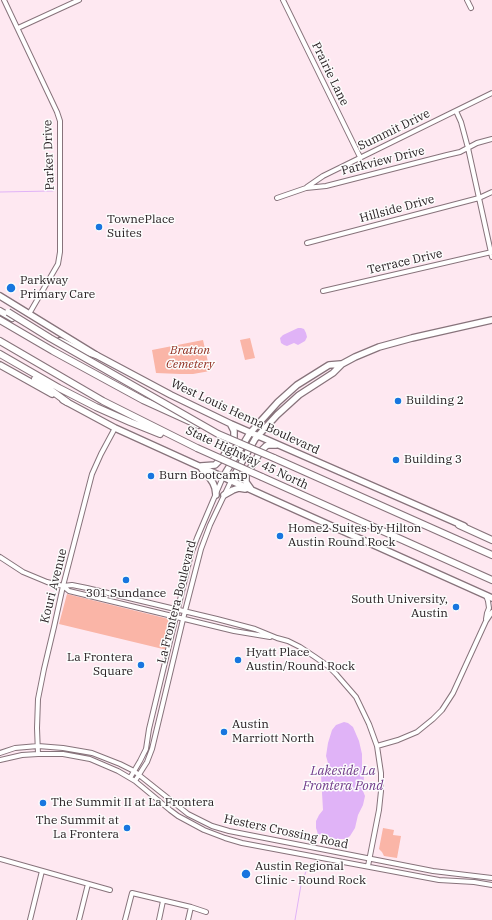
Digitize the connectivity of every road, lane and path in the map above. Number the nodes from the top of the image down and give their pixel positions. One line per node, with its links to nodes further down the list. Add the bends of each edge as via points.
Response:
1 (4, 0): 6 (street, Parker Drive)
2 (79, 0): 6 (street)
3 (283, 0): 11 (street, Prairie Lane)
4 (467, 0): 5 (street)
5 (471, 8)
6 (18, 28): 22 (street, Parker Drive, via 60,121 60,252 58,264)
7 (492, 93): 8 (street, Summit Drive)
8 (456, 111): 10 (street); 11 (street, Summit Drive)
9 (492, 139): 10 (street, Parkview Drive)
10 (468, 148): 12 (street, Parkview Drive, via 454,154 326,186); 15 (street)
11 (360, 157): 12 (street, Summit Drive)
12 (306, 188): 14 (street, Parkview Drive)
13 (492, 192): 15 (street, Hillside Drive)
14 (278, 198)
15 (479, 198): 16 (street, Hillside Drive); 17 (street)
16 (307, 243)
17 (492, 254): 18 (street, Terrace Drive)
18 (323, 291)
19 (0, 296): 22 (main road, West Louis Henna Boulevard)
20 (0, 307): 36 (highway, bridge)
21 (0, 310): 27 (highway, via 77,349)
22 (29, 314): 27 (main road, West Louis Henna Boulevard)
23 (0, 320): 36 (highway, State Highway 45 North, bridge, via 143,400)
24 (492, 320): 28 (main road, via 385,345)
25 (0, 342): 39 (highway, State Highway 45 North, via 104,401)
26 (0, 355): 32 (highway); 39 (highway, via 96,407)
27 (96, 355): 33 (main road, West Louis Henna Boulevard)
28 (342, 364): 30 (main road, La Frontera Boulevard, via 329,365); 31 (main road, La Frontera Boulevard, via 333,373)
29 (1, 368): 32 (main road)
30 (293, 389): 31 (main road); 35 (main road, La Frontera Boulevard)
31 (299, 395): 37 (main road, La Frontera Boulevard)
32 (67, 402): 34 (main road)
33 (231, 424): 35 (main road, West Louis Henna Boulevard); 40 (main road, via 234,437 220,461 215,465)
34 (115, 428): 40 (main road); 52 (street, Kouri Avenue, via 92,474)
35 (250, 433): 37 (main road, West Louis Henna Boulevard); 41 (main road, La Frontera Boulevard)
36 (218, 434): 49 (highway, State Highway 45 North, bridge)
37 (258, 437): 38 (main road, West Louis Henna Boulevard); 42 (main road, La Frontera Boulevard)
38 (277, 445): 43 (main road, via 266,446 246,475 246,482); 46 (main road, West Louis Henna Boulevard)
39 (196, 448): 51 (highway, State Highway 45 North, bridge)
40 (199, 466): 41 (main road); 44 (main road, via 213,482)
41 (223, 477): 42 (main road); 44 (street, La Frontera Boulevard)
42 (231, 481): 43 (main road); 45 (street, La Frontera Boulevard)
43 (251, 490): 45 (main road, via 238,488); 53 (main road)
44 (216, 495): 55 (street, La Frontera Boulevard, via 194,547)
45 (224, 495): 56 (street, La Frontera Boulevard, via 202,546)
46 (459, 525): 47 (main road, West Louis Henna Boulevard); 48 (highway)
47 (492, 537)
48 (492, 540)
49 (492, 555)
50 (0, 558): 52 (street, via 23,572)
51 (492, 580)
52 (63, 586): 55 (street, via 87,588); 58 (street, via 69,591); 62 (street, Kouri Avenue, via 38,699)
53 (486, 595): 54 (main road); 60 (street, via 489,608)
54 (492, 598)
55 (178, 610): 56 (street); 58 (street, La Frontera Boulevard)
56 (185, 612): 59 (street, La Frontera Boulevard); 61 (street, via 255,629)
57 (492, 612): 60 (street)
58 (176, 617): 59 (street); 67 (street, La Frontera Boulevard, via 146,749)
59 (183, 618): 61 (street, via 234,631); 68 (street, La Frontera Boulevard, via 152,749)
60 (486, 621): 63 (street, via 453,693 442,710 417,732)
61 (277, 638): 63 (street, via 315,656 336,674 356,697)
62 (38, 746): 64 (street, Hesters Crossing Road, via 15,748); 65 (street, Kouri Avenue); 67 (street, Hesters Crossing Road, via 92,753)
63 (377, 746): 72 (street, via 381,791)
64 (0, 753)
65 (38, 754): 66 (street, Hesters Crossing Road); 69 (street, Hesters Crossing Road, via 63,754 90,760)
66 (0, 760)
67 (134, 771): 68 (street, Hesters Crossing Road); 69 (street, La Frontera Boulevard)
68 (139, 775): 70 (street, La Frontera Boulevard); 72 (street, Hesters Crossing Road, via 184,811 212,826)
69 (130, 778): 70 (street, Hesters Crossing Road)
70 (135, 781): 73 (street, Hesters Crossing Road, via 178,816 220,836 242,843)
71 (0, 859): 74 (street)
72 (369, 859): 73 (street); 75 (street, Hesters Crossing Road)
73 (368, 866): 76 (street, Hesters Crossing Road, via 439,880)
74 (42, 871): 77 (street); 83 (street)
75 (490, 878): 76 (street, via 465,878)
76 (461, 881): 78 (street, Hesters Crossing Road)
77 (88, 884): 79 (street); 84 (street)
78 (492, 885)
79 (110, 890)
80 (164, 901): 81 (street); 85 (street, via 132,893); 86 (street)
81 (191, 908): 82 (street); 87 (street)
82 (206, 912)
83 (30, 920)
84 (79, 920)
85 (125, 920)
86 (159, 920)
87 (188, 920)

